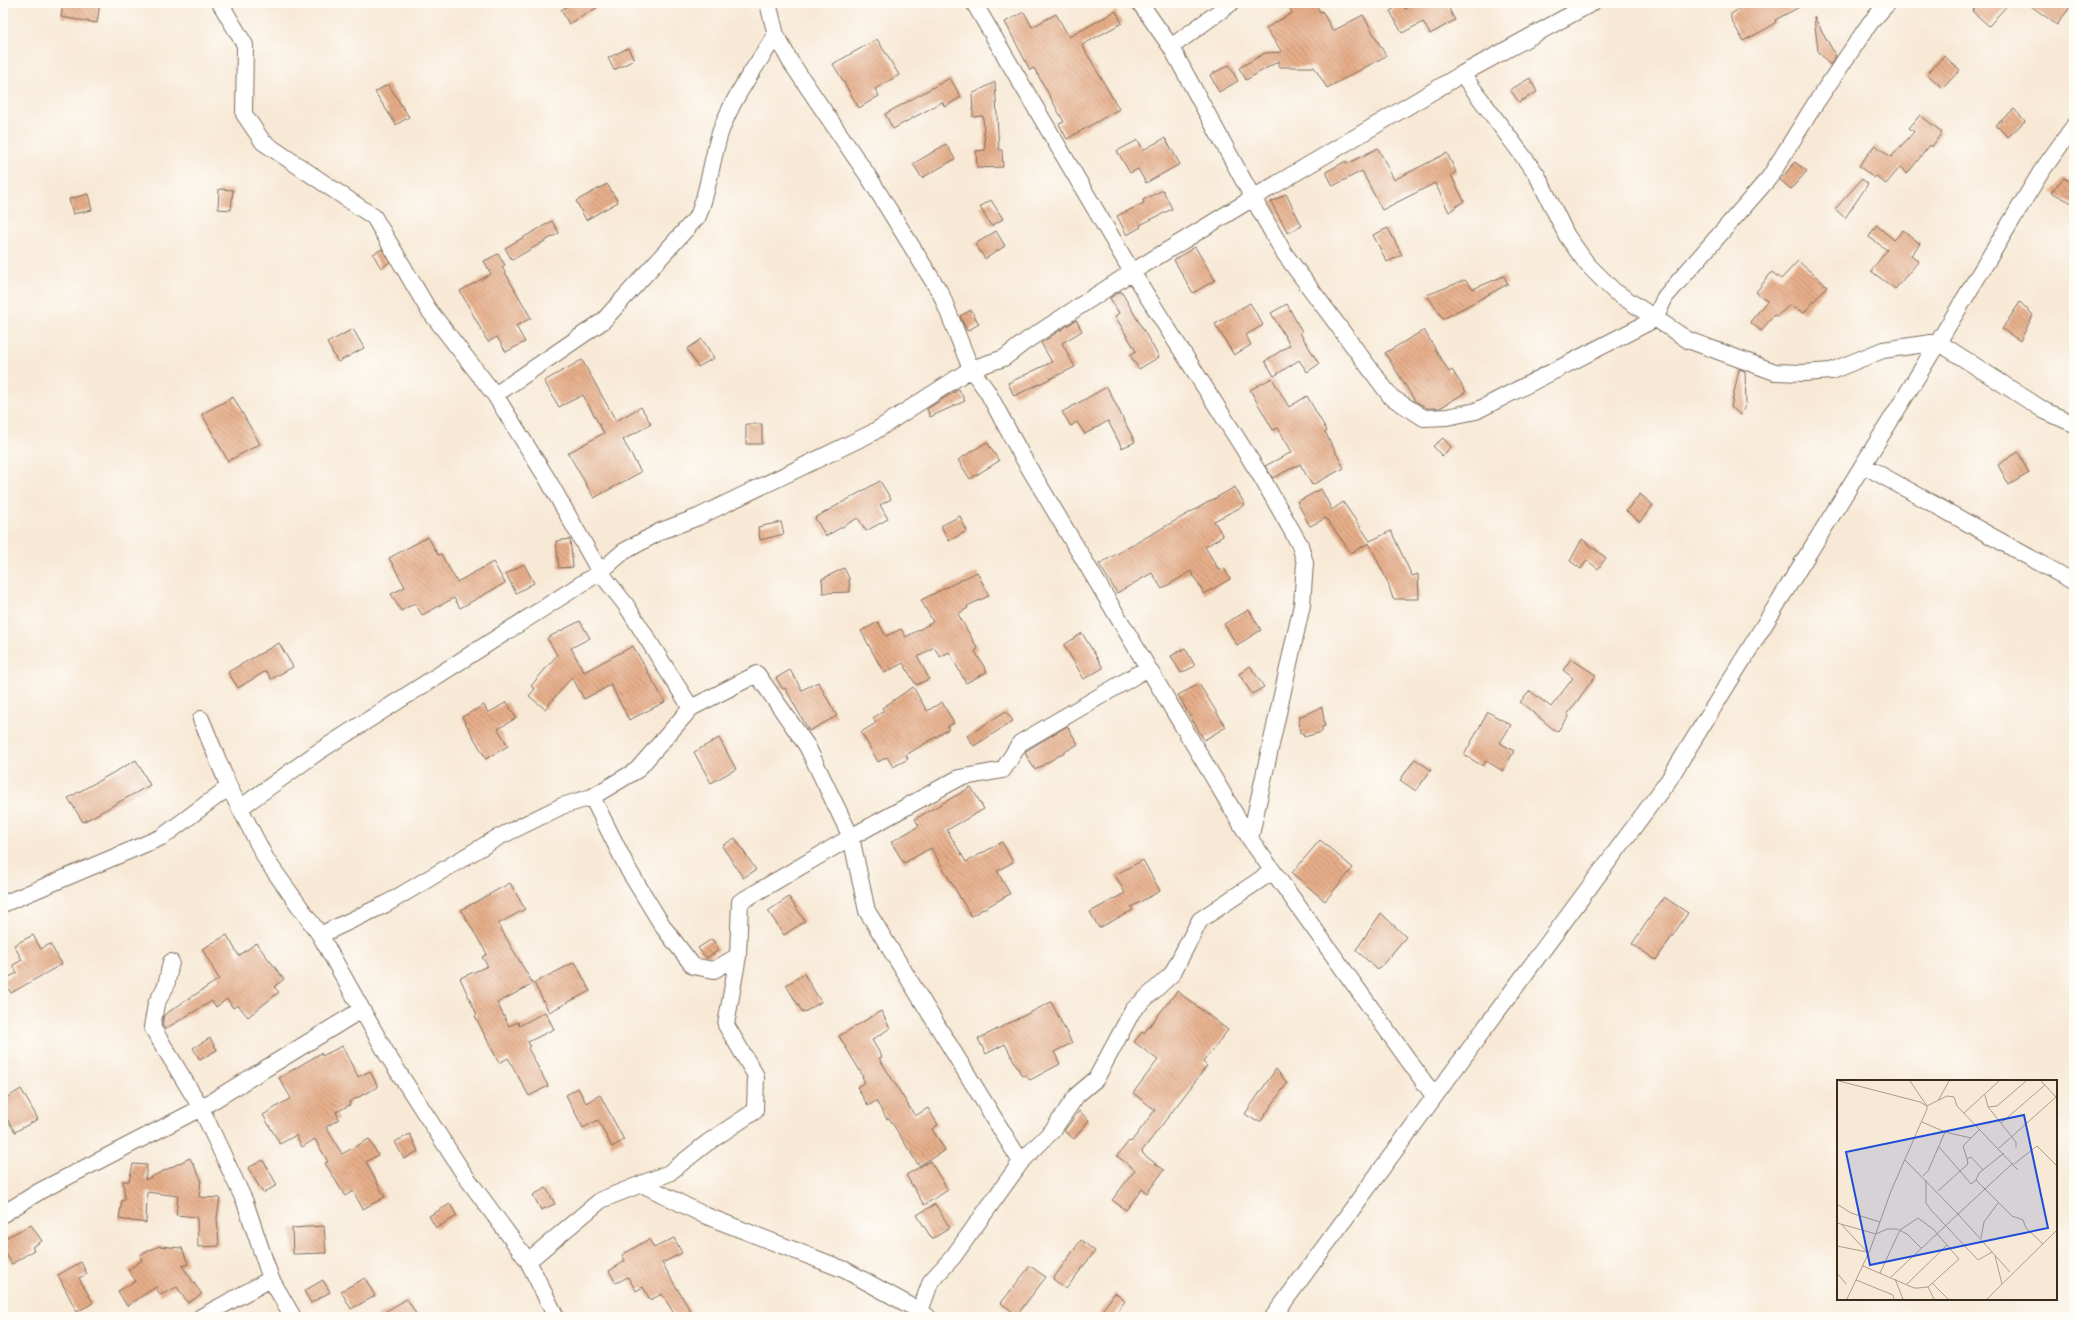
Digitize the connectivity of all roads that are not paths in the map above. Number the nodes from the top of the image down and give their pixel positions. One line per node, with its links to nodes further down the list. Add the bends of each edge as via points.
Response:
1 (220, 3): 18 (street, via 245,44 244,114 263,142 374,217 428,309)
2 (768, 3): 8 (street)
3 (974, 3): 14 (street)
4 (1140, 3): 9 (street)
5 (1231, 3): 9 (street)
6 (1592, 3): 10 (street)
7 (1888, 3): 15 (street, via 1870,23 1769,178 1665,297)
8 (776, 35): 17 (street, via 790,61 870,179 941,294); 18 (street, via 730,108 720,133 704,202 698,216 603,321)
9 (1171, 47): 13 (street)
10 (1462, 74): 13 (street); 15 (street, via 1537,175 1567,236 1587,264 1614,291)
11 (2074, 126): 12 (street)
12 (2068, 147): 16 (street, via 2041,172)
13 (1252, 198): 14 (street); 15 (street, via 1284,253 1391,397 1424,418 1447,418 1476,411)
14 (1132, 272): 17 (street, via 1004,358); 30 (street, via 1262,478 1300,545 1305,563 1302,605)
15 (1655, 319): 16 (street, via 1688,340 1775,372 1831,371 1883,350)
16 (1938, 342): 19 (street, via 2045,411); 20 (street)
17 (971, 369): 21 (street, via 872,433 698,517 660,532 623,552); 23 (street, via 987,391 1022,456)
18 (495, 395): 21 (street, via 548,480)
19 (2074, 424)
20 (1864, 464): 22 (street); 37 (street, via 1668,781)
21 (600, 572): 24 (street, via 626,605); 28 (street, via 318,752)
22 (2074, 582)
23 (1148, 668): 29 (street, via 1020,742 1003,770 959,778); 30 (street)
24 (691, 708): 27 (street, via 637,770); 29 (street, via 757,674 807,746)
25 (201, 719): 26 (street)
26 (229, 787): 28 (street); 32 (street, via 162,837)
27 (592, 797): 33 (street, via 562,806 497,838 386,904); 34 (street, via 629,872 664,928 693,966 714,970)
28 (240, 808): 33 (street, via 267,861)
29 (851, 837): 34 (street, via 740,902); 39 (street, via 867,911)
30 (1250, 840): 31 (street)
31 (1273, 871): 37 (street); 39 (street, via 1200,920 1172,974 1133,1010 1096,1078 1077,1095 1053,1130)
32 (3, 904)
33 (320, 935): 36 (street)
34 (738, 956): 40 (street, via 726,1025 756,1076 755,1110 669,1173)
35 (171, 962): 38 (street, via 166,986 156,1004 152,1027)
36 (361, 1010): 38 (street); 42 (street, via 464,1174)
37 (1434, 1096): 48 (street)
38 (201, 1108): 41 (street, via 40,1191); 43 (street, via 245,1202)
39 (1021, 1162): 44 (street, via 953,1257 931,1282)
40 (642, 1184): 42 (street, via 601,1200); 44 (street, via 704,1215 845,1270)
41 (3, 1214)
42 (528, 1261): 47 (street)
43 (271, 1279): 45 (street); 46 (street)
44 (924, 1314)
45 (201, 1317)
46 (293, 1317)
47 (556, 1317)
48 (1273, 1317)

